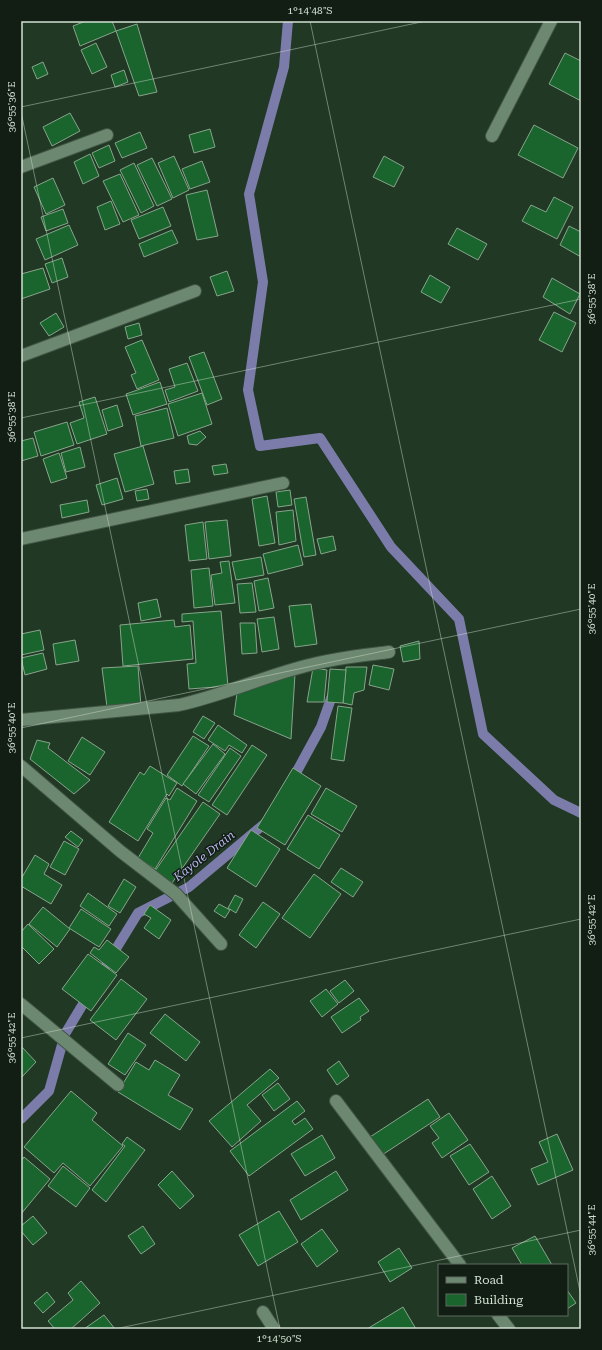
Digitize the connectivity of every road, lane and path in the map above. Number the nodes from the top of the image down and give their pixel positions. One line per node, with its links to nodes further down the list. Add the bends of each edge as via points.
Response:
1 (551, 21): 3 (street)
2 (107, 135): 4 (street)
3 (492, 136)
4 (21, 168)
5 (195, 291): 6 (street)
6 (21, 356)
7 (283, 483): 8 (street)
8 (21, 539)
9 (388, 652): 10 (street, via 335,659 298,668 205,700 179,705)
10 (21, 720)
11 (21, 766): 12 (street, via 120,851 176,894)
12 (221, 944)
13 (21, 1004): 14 (street)
14 (118, 1085)
15 (336, 1102): 16 (street)
16 (459, 1264)
17 (263, 1312): 19 (street)
18 (499, 1316): 20 (street)
19 (274, 1329)
20 (509, 1329)

